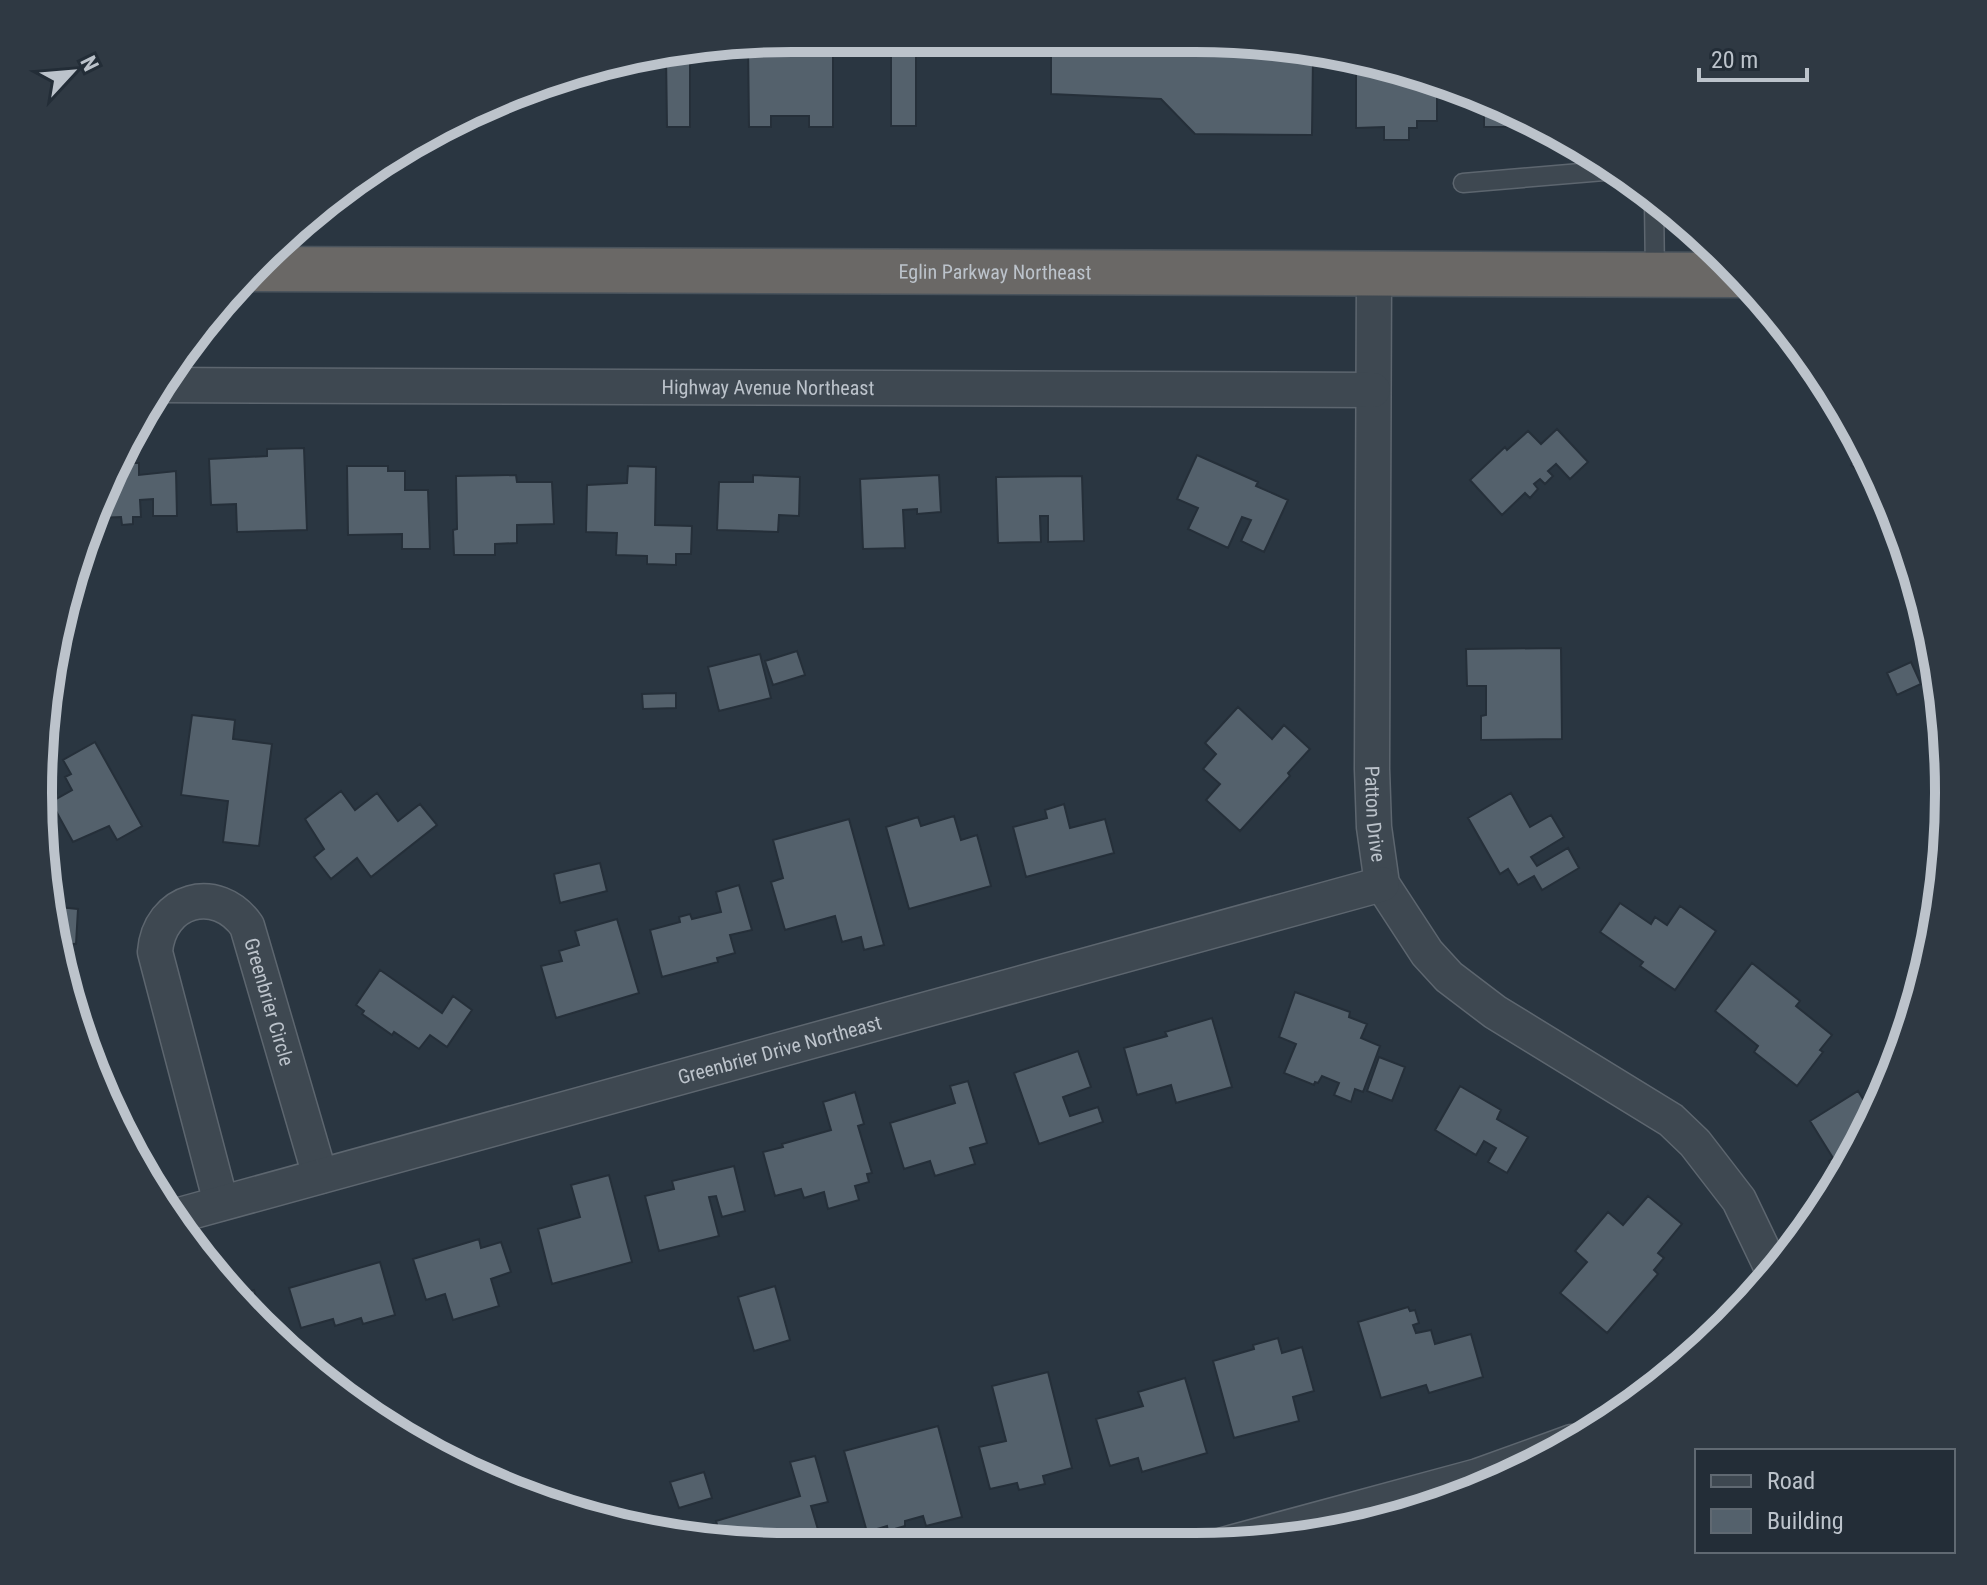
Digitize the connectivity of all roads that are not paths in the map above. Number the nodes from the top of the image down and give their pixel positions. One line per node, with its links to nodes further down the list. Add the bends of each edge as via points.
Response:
1 (1597, 172): 2 (lane)
2 (1463, 183)
3 (1654, 212): 6 (lane)
4 (269, 269): 5 (highway, Eglin Parkway Northeast)
5 (1374, 274): 6 (highway, Eglin Parkway Northeast); 9 (street, Patton Drive)
6 (1655, 275): 7 (highway, Eglin Parkway Northeast)
7 (1724, 275)
8 (174, 385): 9 (street, Highway Avenue Northeast)
9 (1373, 390): 10 (street, Patton Drive, via 1372,769)
10 (1382, 884): 11 (street, Greenbrier Drive Northeast); 14 (street, Patton Drive, via 1449,977 1495,1012 1671,1120 1695,1143 1739,1200)
11 (320, 1176): 12 (street, Greenbrier Drive Northeast); 12 (street, Greenbrier Circle, via 247,926 239,914 215,902 189,903 168,916 155,952)
12 (221, 1203): 13 (street, Greenbrier Drive Northeast)
13 (184, 1214)
14 (1768, 1260)
15 (1489, 1472): 16 (street)
16 (1289, 1527)

